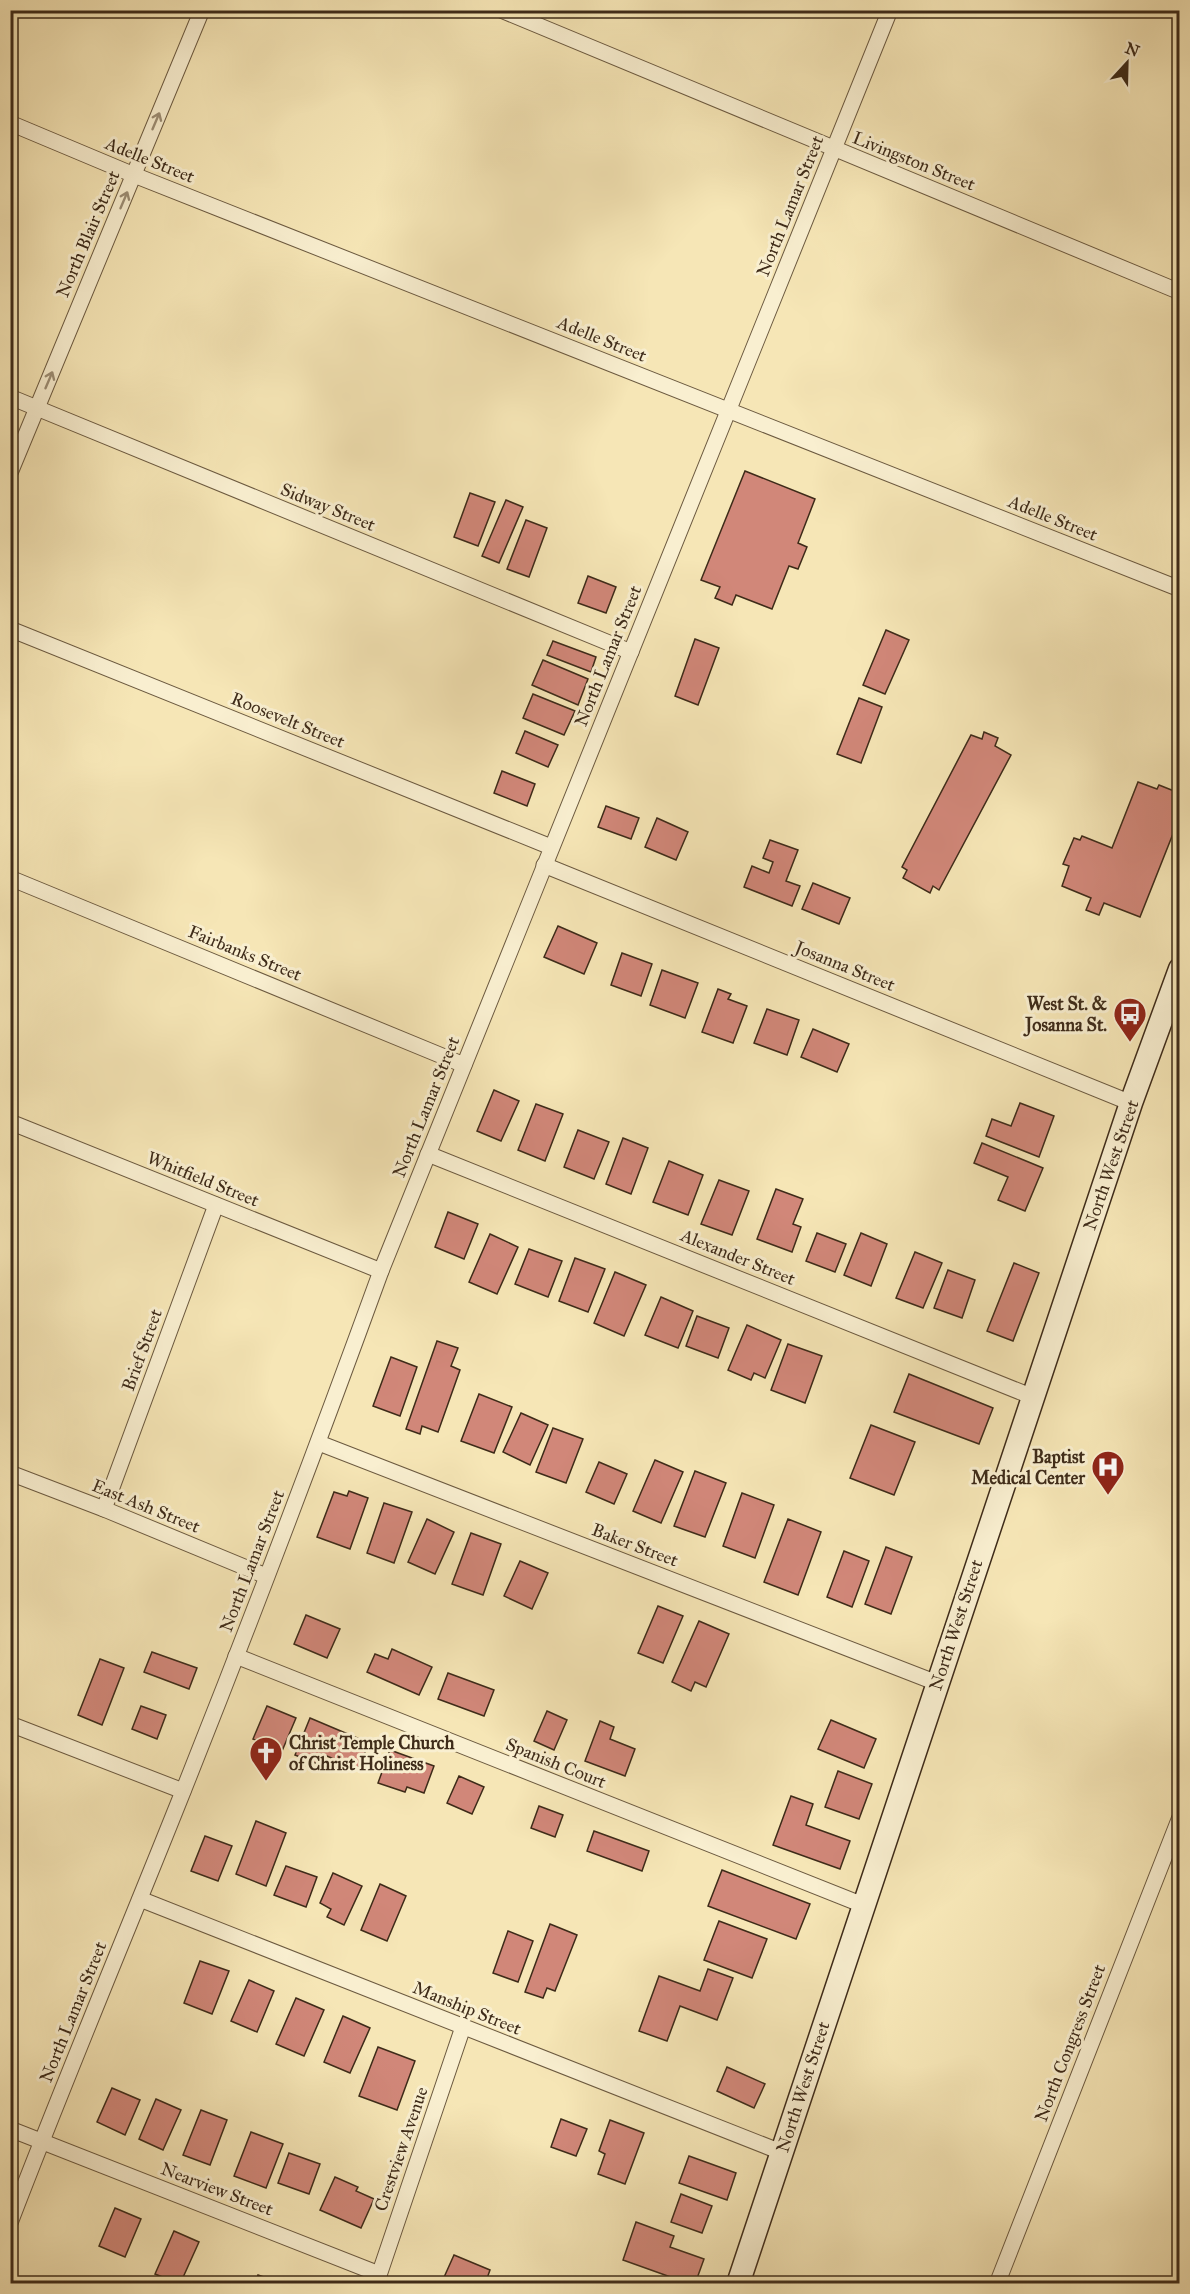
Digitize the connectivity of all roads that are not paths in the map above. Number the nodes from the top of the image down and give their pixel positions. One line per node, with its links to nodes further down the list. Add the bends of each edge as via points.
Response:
1 (202, 10): 6 (street, North Blair Street, one-way to 1)
2 (501, 10): 5 (street, Livingston Street)
3 (890, 10): 5 (street, North Lamar Street)
4 (10, 123): 6 (street, Adelle Street)
5 (834, 149): 7 (street, Livingston Street); 10 (street, North Lamar Street)
6 (134, 175): 9 (street, North Blair Street, one-way to 6); 10 (street, Adelle Street)
7 (1179, 292)
8 (10, 397): 9 (street, Sidway Street)
9 (37, 408): 11 (street, North Blair Street); 14 (street, Sidway Street)
10 (729, 411): 12 (street, Adelle Street); 14 (street, North Lamar Street)
11 (10, 473)
12 (1179, 589)
13 (10, 628): 15 (street, Roosevelt Street)
14 (631, 652): 15 (street, North Lamar Street)
15 (551, 847): 16 (street, North Lamar Street)
16 (544, 865): 19 (street, North Lamar Street); 20 (street, Josanna Street)
17 (10, 878): 19 (street, Fairbanks Street)
18 (1179, 969): 20 (street, North West Street)
19 (464, 1065): 22 (street, North Lamar Street)
20 (1131, 1103): 25 (street, North West Street)
21 (10, 1122): 23 (street, Whitfield Street)
22 (428, 1154): 24 (street, North Lamar Street); 25 (street, Alexander Street)
23 (216, 1205): 24 (street, Whitfield Street); 28 (street, Brief Street)
24 (381, 1271): 26 (street, North Lamar Street)
25 (1033, 1397): 31 (street, North West Street)
26 (319, 1443): 29 (street, North Lamar Street); 31 (street, Baker Street)
27 (10, 1473): 28 (street, East Ash Street)
28 (104, 1509): 29 (street, East Ash Street)
29 (266, 1576): 30 (street, North Lamar Street)
30 (236, 1656): 33 (street, North Lamar Street); 36 (street, Spanish Court)
31 (937, 1683): 36 (street, North West Street)
32 (10, 1724): 33 (street)
33 (183, 1791): 35 (street, North Lamar Street)
34 (1179, 1817): 44 (street, North Congress Street)
35 (140, 1899): 37 (street, Manship Street); 39 (street, North Lamar Street)
36 (863, 1905): 40 (street, North West Street)
37 (463, 2027): 40 (street, Manship Street); 42 (street, Crestview Avenue)
38 (10, 2129): 39 (street, Nearview Street)
39 (41, 2142): 41 (street, North Lamar Street); 42 (street, Nearview Street)
40 (781, 2152): 43 (street, North West Street)
41 (10, 2223)
42 (378, 2278)
43 (738, 2283)
44 (997, 2283)

